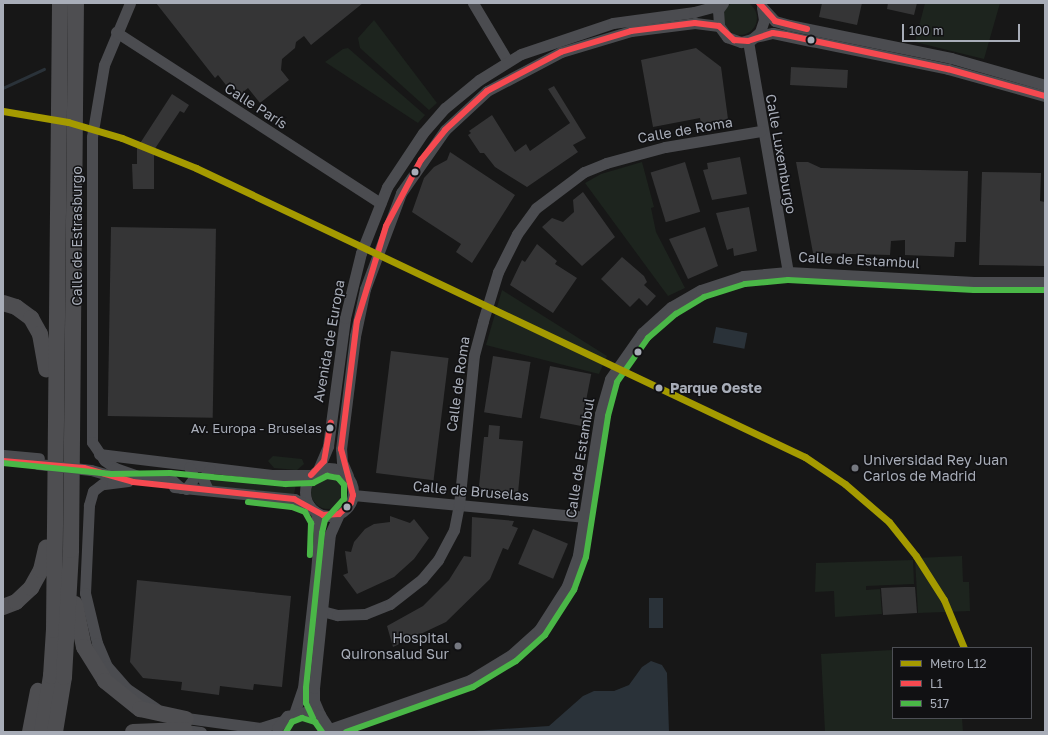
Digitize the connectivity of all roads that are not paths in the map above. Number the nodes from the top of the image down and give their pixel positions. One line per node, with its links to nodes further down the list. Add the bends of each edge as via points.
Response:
1 (60, 3): 13 (highway)
2 (76, 3): 16 (highway)
3 (87, 3): 16 (highway, via 83,26 80,120)
4 (130, 3): 9 (street, Calle de Estrasburgo)
5 (473, 3): 11 (street)
6 (722, 4): 8 (street); 11 (street, Avenida de Europa, via 596,27)
7 (760, 5): 10 (street, via 764,20); 12 (street, via 775,21 789,25 951,58)
8 (719, 26): 10 (street, via 727,37); 32 (street, Avenida de Europa, via 696,23 631,31 561,52 487,91 444,130 401,193 365,289 355,336 342,449 342,462)
9 (116, 32): 17 (street, Calle París); 22 (street, Calle de Estrasburgo, via 96,100 92,137 91,423 92,445)
10 (751, 39): 14 (street, via 773,33 948,69); 15 (street, Calle Luxemburgo)
11 (508, 60): 17 (street, Avenida de Europa, via 479,80 434,120 400,166)
12 (1045, 85)
13 (58, 90): 21 (highway); 51 (highway, via 54,616 51,676)
14 (1045, 96)
15 (761, 131): 18 (street, Calle Luxemburgo); 37 (street, Calle de Roma, via 665,147 606,163 584,172 536,208 517,234 498,272 474,355)
16 (75, 157): 42 (highway)
17 (380, 203): 31 (street, Avenida de Europa, via 350,294 328,446)
18 (788, 272): 19 (street, Calle de Estambul, via 974,282); 40 (street, Calle de Estambul, via 744,276 701,290 671,307 642,333 616,366 600,414)
19 (1045, 282)
20 (3, 303): 21 (highway, via 16,307 31,318 40,334)
21 (46, 368): 41 (highway)
22 (99, 454): 26 (street); 27 (street, Calle de Estrasburgo)
23 (3, 455): 25 (street)
24 (3, 461): 25 (street)
25 (39, 461): 28 (street)
26 (170, 465): 27 (street); 29 (street)
27 (112, 466): 28 (street); 34 (street, via 133,475 172,480)
28 (92, 467): 33 (street)
29 (189, 467): 30 (street); 34 (street, via 194,478)
30 (210, 469): 31 (street, via 286,476); 35 (street, via 203,479)
31 (315, 472): 32 (street, via 334,468); 38 (street, via 305,493)
32 (348, 476): 36 (street)
33 (128, 481): 34 (street); 47 (street, via 98,485 93,491 89,505 85,593 97,643 107,666 126,688)
34 (184, 489): 35 (street)
35 (208, 490): 38 (street, via 294,499)
36 (353, 495): 37 (street, Calle de Bruselas); 39 (street, via 349,506)
37 (459, 505): 40 (street, Calle de Bruselas); 44 (street, Calle de Roma, via 454,530 438,560 422,579 390,604 364,614 337,615)
38 (312, 509): 39 (street, via 323,515); 45 (street, via 319,533 316,573 304,688)
39 (339, 514): 44 (street, via 330,534)
40 (586, 516): 49 (street, Calle de Estambul, via 578,555 567,586 539,630 511,655 470,680)
41 (46, 548): 43 (highway, via 40,570 31,588 16,602); 50 (highway, via 40,682)
42 (71, 550): 47 (highway, via 77,620 84,647 96,670 117,693 140,709); 52 (highway, via 64,677)
43 (3, 607)
44 (322, 611): 46 (street, via 314,688 314,701)
45 (295, 711): 46 (street, via 308,711); 48 (street)
46 (320, 716): 49 (street)
47 (185, 725): 48 (street); 53 (highway); 54 (street)
48 (278, 727)
49 (330, 730)
50 (30, 732)
51 (42, 732)
52 (55, 732)
53 (133, 732)
54 (201, 732)

